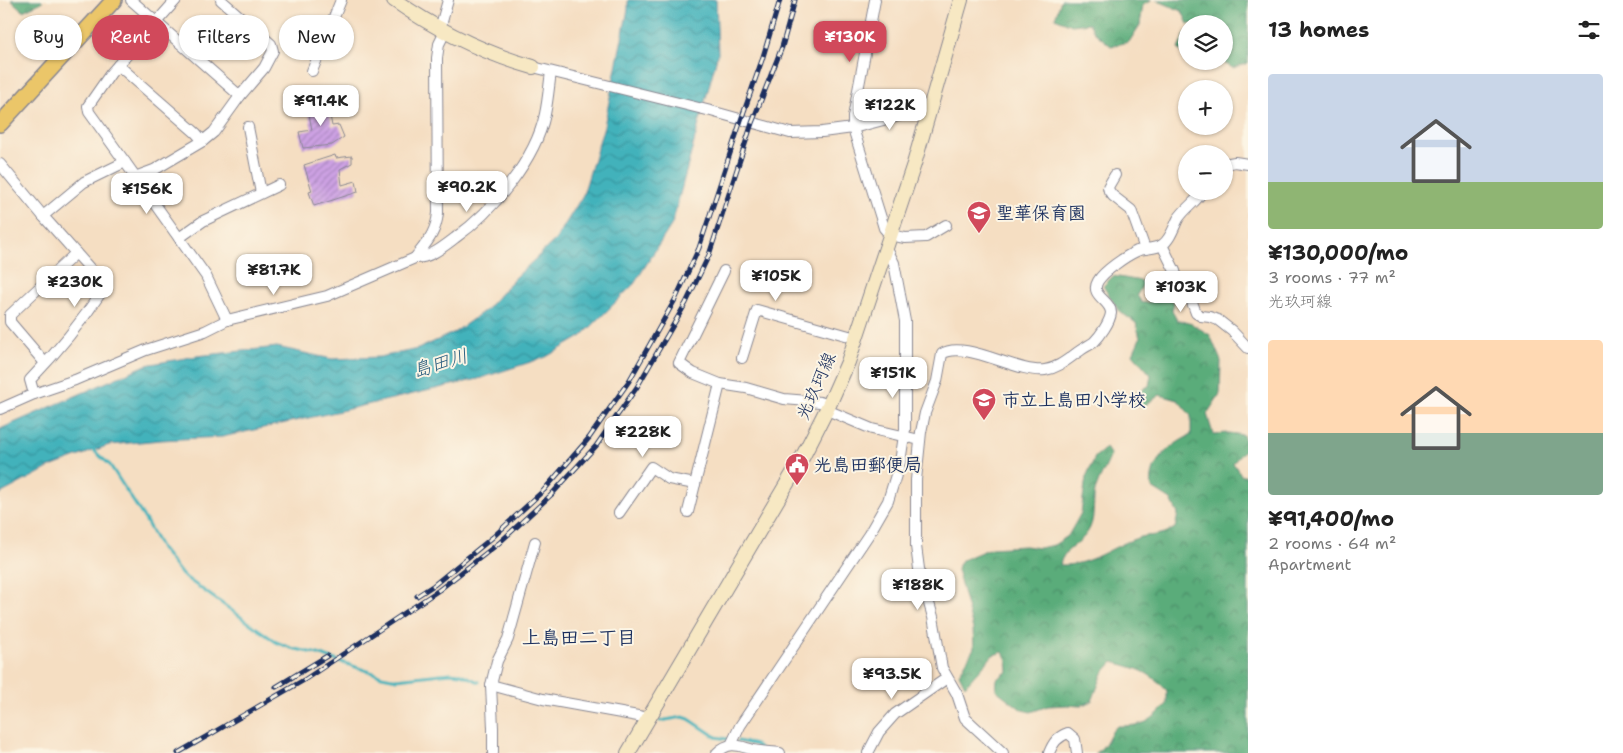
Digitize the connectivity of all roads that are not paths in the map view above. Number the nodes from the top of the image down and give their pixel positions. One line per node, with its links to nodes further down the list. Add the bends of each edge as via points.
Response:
1 (114, 0): 21 (main road)
2 (131, 0): 10 (street)
3 (176, 0): 11 (street)
4 (221, 0): 19 (street, via 271,44 272,51 264,68)
5 (341, 0): 17 (street)
6 (394, 0): 12 (main road)
7 (448, 0): 12 (street)
8 (875, 0): 23 (street, via 852,116)
9 (961, 0): 20 (main road, 光玖珂線)
10 (149, 15)
11 (162, 15)
12 (442, 31): 16 (main road); 41 (street, via 437,58 437,226)
13 (169, 33): 19 (street)
14 (122, 60): 15 (street)
15 (118, 65): 24 (street); 25 (street, via 88,106)
16 (533, 67): 18 (street)
17 (312, 71)
18 (551, 72): 23 (street, via 790,133); 41 (street, via 545,114 534,145 506,189 468,229 424,258)
19 (240, 96): 24 (street, via 214,132)
20 (927, 116): 23 (street, via 906,114); 37 (main road, 光玖珂線)
21 (0, 124)
22 (248, 127): 32 (street)
23 (853, 128): 37 (street)
24 (202, 141): 30 (street, via 154,170)
25 (124, 162): 30 (street); 34 (street, via 84,182)
26 (1233, 162): 28 (street)
27 (0, 164): 34 (street)
28 (1248, 164)
29 (1115, 175): 39 (street, via 1109,191 1131,210)
30 (135, 177): 36 (street)
31 (279, 185): 32 (street)
32 (261, 194): 36 (street, via 203,221)
33 (1196, 200): 38 (street, via 1179,218)
34 (43, 216): 40 (street)
35 (946, 225): 37 (street, via 919,239)
36 (179, 238): 43 (street, via 206,276)
37 (888, 241): 44 (main road, 光玖珂線); 52 (street, via 905,321)
38 (1162, 245): 39 (street); 45 (street, via 1177,278 1188,291 1196,313 1218,320)
39 (1145, 249): 53 (street, via 1127,256 1103,274 1096,289 1099,297 1110,307 1108,322 1095,341 1050,370 1011,365 974,352 947,351 942,354)
40 (76, 253): 47 (street, via 101,281 102,291); 47 (street, via 10,315 10,322)
41 (415, 258): 43 (street, via 327,296)
42 (724, 271): 48 (street, via 679,363 693,373)
43 (227, 320): 49 (street)
44 (856, 338): 46 (street, via 757,310); 50 (main road, 光玖珂線)
45 (1248, 348)
46 (742, 358)
47 (46, 363): 49 (street, via 30,380)
48 (720, 384): 50 (street, via 784,399 820,402); 54 (street)
49 (34, 394): 51 (street)
50 (828, 408): 52 (street, via 872,429); 60 (main road, 光玖珂線)
51 (0, 409)
52 (905, 437): 53 (street); 61 (street, via 888,501)
53 (920, 440): 58 (street, via 916,546 942,668)
54 (695, 484): 55 (street); 56 (street, via 669,479 651,468)
55 (688, 512)
56 (619, 513)
57 (535, 542): 59 (street, via 508,639)
58 (947, 678): 66 (street, via 895,714 885,724); 67 (street, via 957,694 965,718)
59 (491, 685): 60 (street, via 544,699); 62 (street)
60 (649, 718): 63 (main road, 光玖珂線)
61 (732, 742): 64 (street); 65 (street, via 759,751)
62 (493, 753)
63 (628, 753)
64 (717, 753)
65 (780, 753)
66 (868, 753)
67 (1003, 753)
68 (1049, 753): 69 (street, via 1059,736 1068,733 1075,739)
69 (1078, 753)

